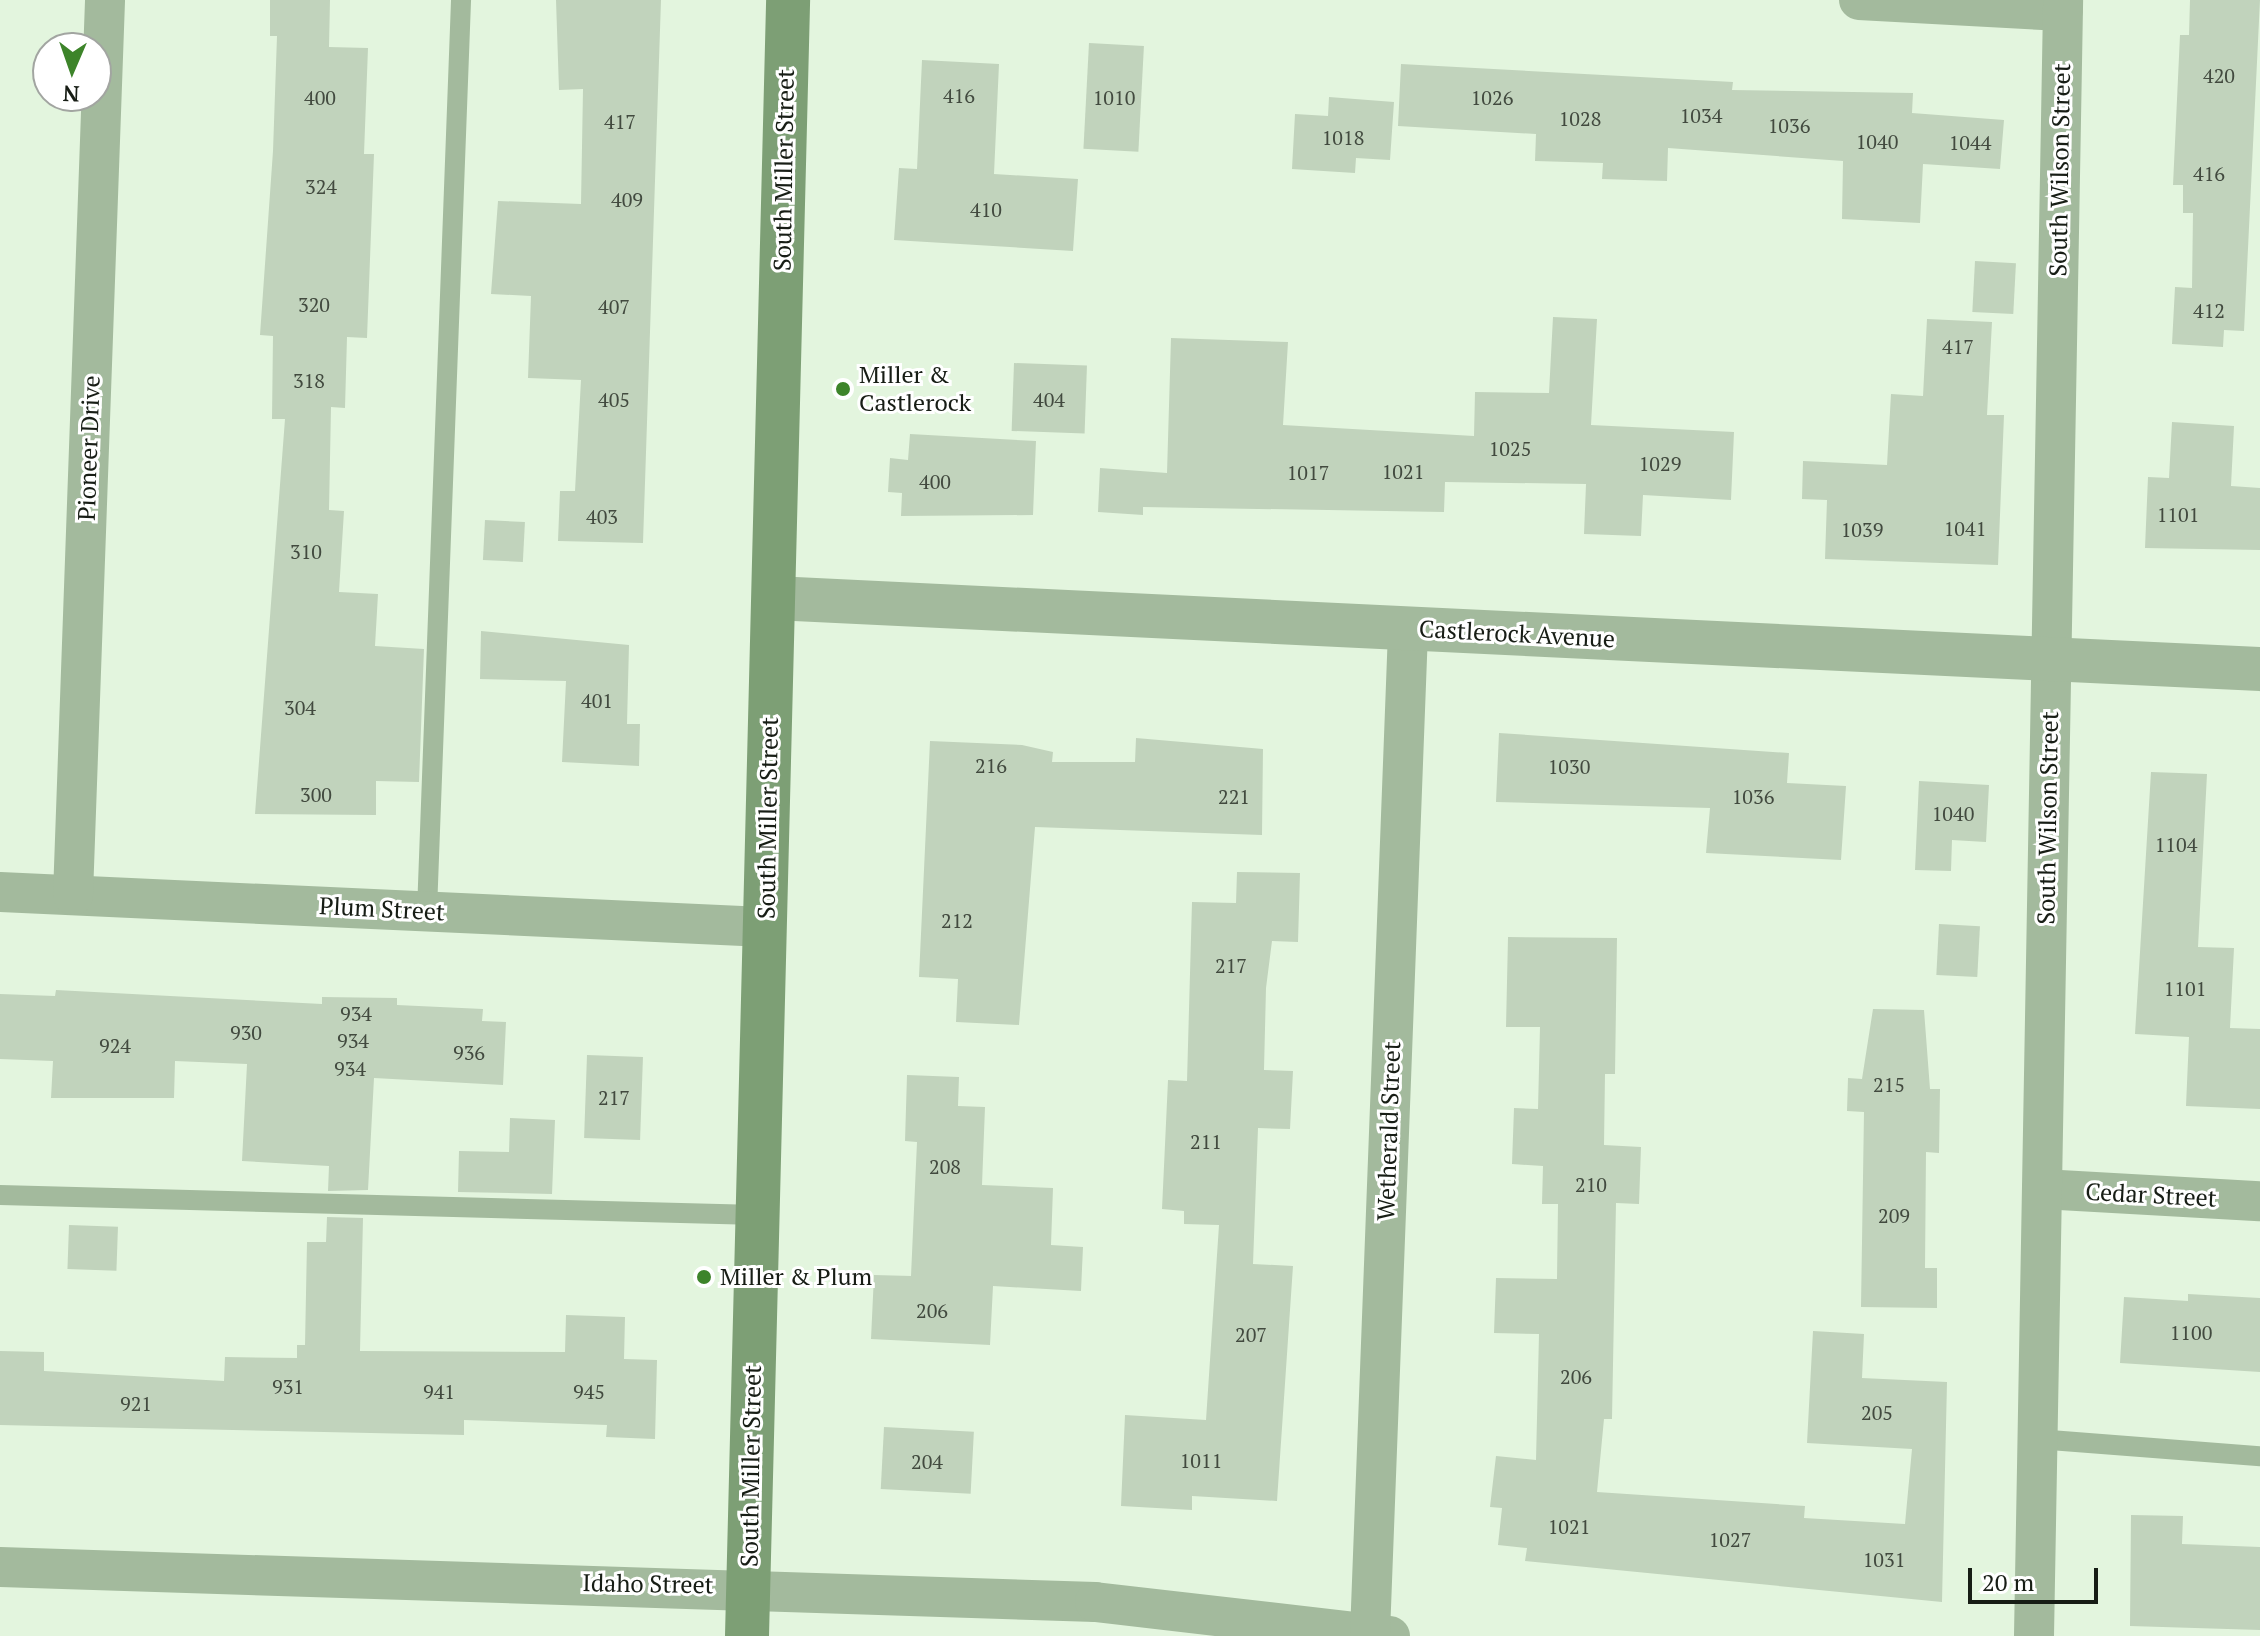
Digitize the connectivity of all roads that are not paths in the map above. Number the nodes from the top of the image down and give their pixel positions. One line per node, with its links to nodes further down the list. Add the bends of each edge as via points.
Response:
1 (105, 0): 11 (street, Pioneer Drive)
2 (461, 0): 12 (lane)
3 (788, 0): 6 (main road, South Miller Street)
4 (1859, 0): 5 (street)
5 (2063, 5): 8 (street, South Wilson Street)
6 (774, 598): 7 (street, Castlerock Avenue); 13 (main road, South Miller Street)
7 (1408, 629): 8 (street, Castlerock Avenue); 22 (street, Wetherald Street)
8 (2051, 659): 9 (street, Castlerock Avenue); 14 (street, South Wilson Street)
9 (2260, 669)
10 (0, 892): 11 (street, Plum Street)
11 (73, 895): 12 (street, Plum Street)
12 (427, 911): 13 (street, Plum Street)
13 (765, 927): 17 (main road, South Miller Street)
14 (2042, 1189): 16 (street, Cedar Street); 18 (street, South Wilson Street)
15 (0, 1195): 17 (lane)
16 (2260, 1201)
17 (758, 1215): 21 (main road, South Miller Street)
18 (2037, 1439): 19 (lane); 24 (street, South Wilson Street)
19 (2260, 1456)
20 (0, 1567): 21 (street, Idaho Street)
21 (748, 1587): 22 (street, Idaho Street, via 1095,1602); 23 (main road, South Miller Street)
22 (1380, 1635)
23 (747, 1636)
24 (2034, 1636)

